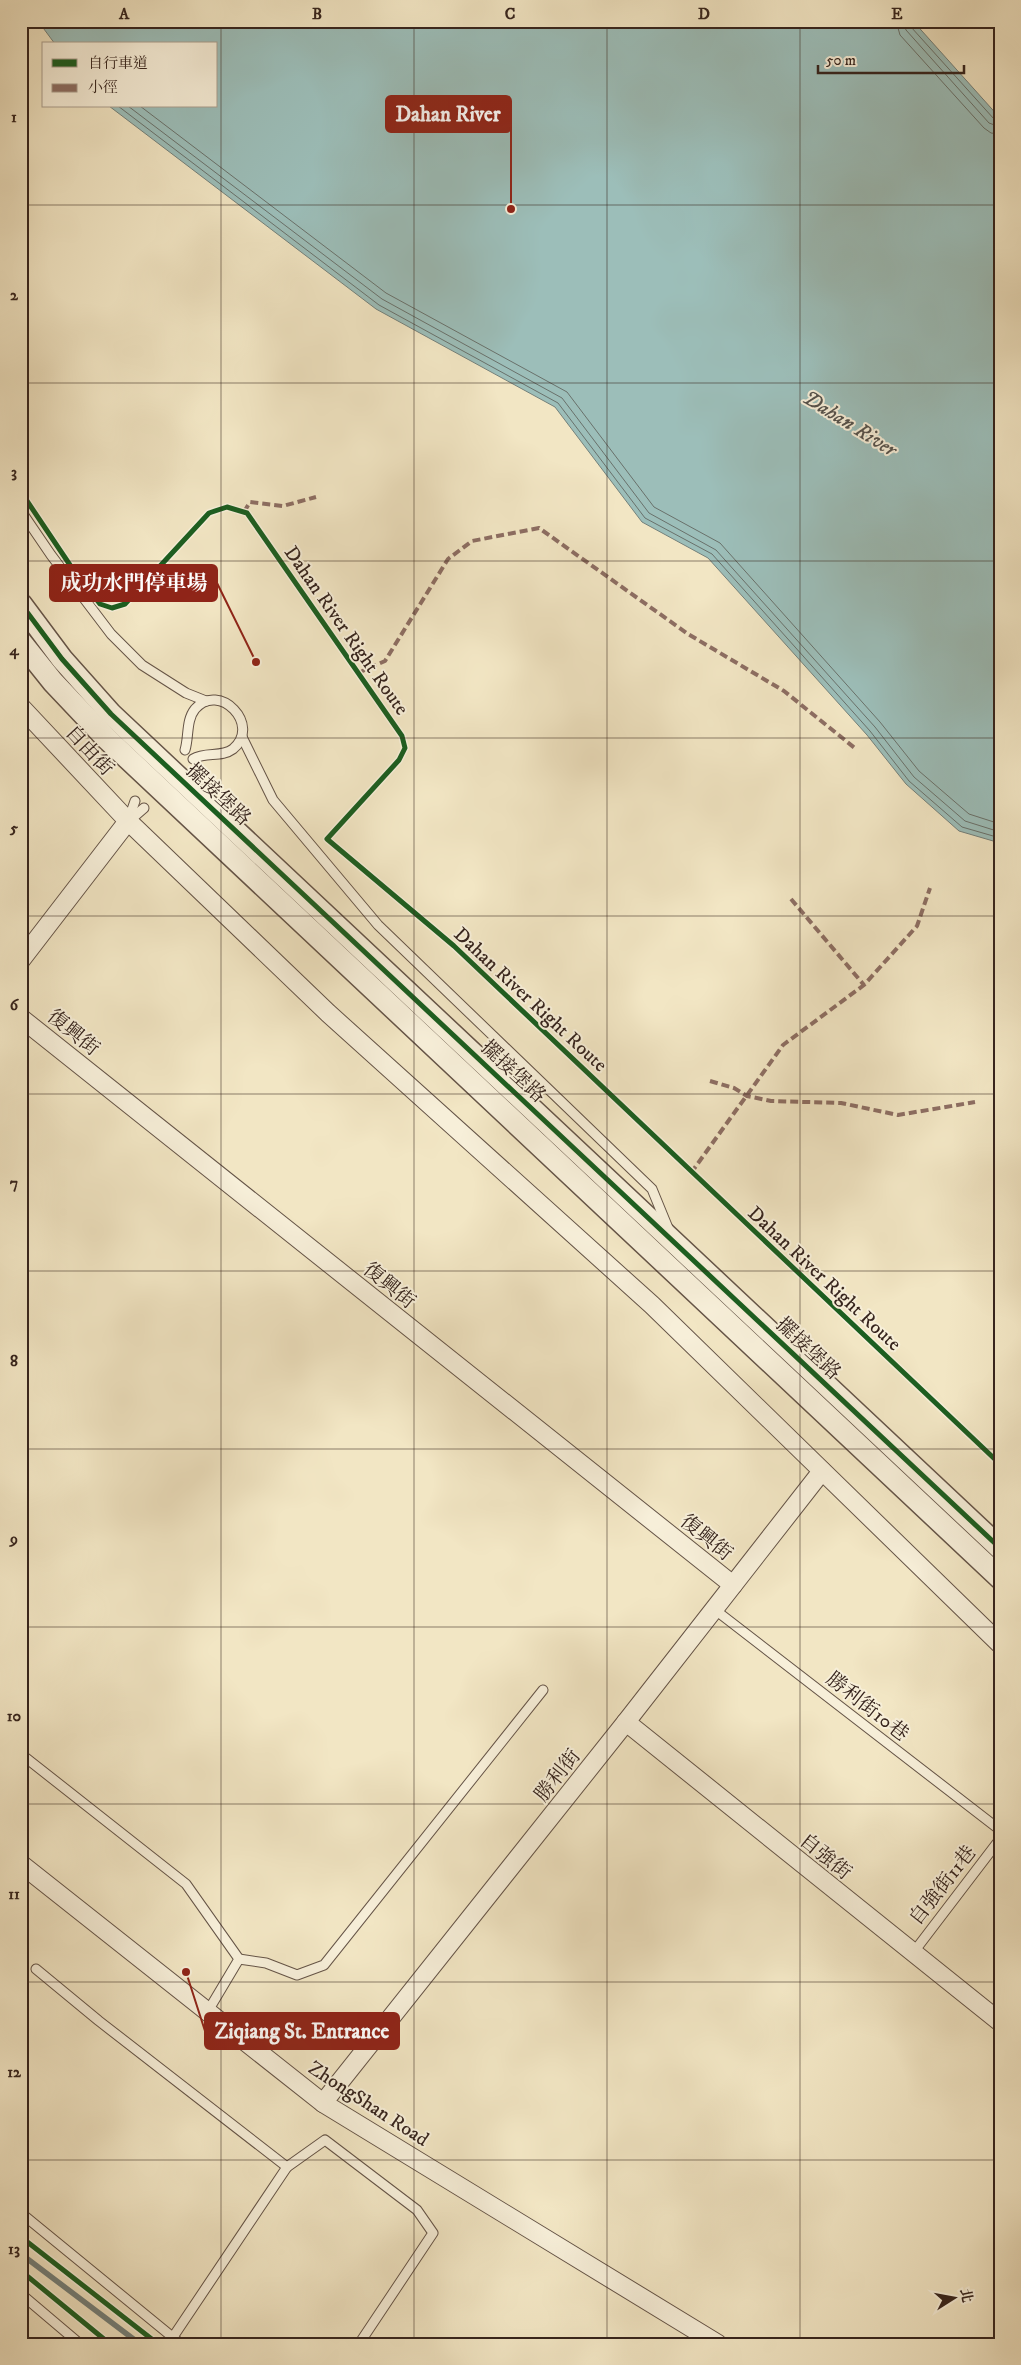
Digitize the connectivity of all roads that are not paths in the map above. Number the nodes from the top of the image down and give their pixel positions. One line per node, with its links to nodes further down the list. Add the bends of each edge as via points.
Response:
1 (21, 511): 4 (lane, via 111,634 142,665)
2 (21, 604): 14 (street, 擺接堡路, via 62,660 111,714)
3 (21, 642): 17 (street, 擺接堡路, via 53,682 113,745)
4 (206, 702): 6 (lane, via 222,700 235,708 242,721); 7 (lane, via 195,709 189,721)
5 (21, 707): 11 (street, 自由街)
6 (242, 737): 8 (lane, via 234,748 221,754 201,754); 14 (lane, via 273,800 378,925 652,1188)
7 (185, 750)
8 (193, 759)
9 (135, 801): 11 (lane)
10 (144, 808): 11 (lane)
11 (128, 821): 12 (street); 15 (street, 自由街, via 328,1013 652,1305)
12 (21, 960)
13 (21, 1018): 18 (street, 復興街)
14 (674, 1242): 16 (street, 擺接堡路)
15 (822, 1471): 18 (street, 勝利街); 20 (street, 自由街)
16 (1000, 1548)
17 (1000, 1578)
18 (733, 1585): 19 (street, 勝利街)
19 (714, 1609): 22 (street, 勝利街); 24 (lane, 勝利街10巷)
20 (1000, 1644)
21 (543, 1690): 28 (lane, via 324,1965 297,1975 266,1963)
22 (626, 1722): 27 (street, 自強街); 32 (street, 勝利街)
23 (21, 1754): 28 (lane, via 186,1884)
24 (1000, 1830)
25 (1000, 1839): 27 (lane, 自強街11巷)
26 (21, 1864): 30 (street, ZhongShan Road)
27 (912, 1953): 31 (street, 自強街)
28 (239, 1959): 30 (lane)
29 (36, 1969): 33 (lane)
30 (208, 2012): 32 (street, ZhongShan Road)
31 (1000, 2022)
32 (323, 2103): 40 (street, ZhongShan Road)
33 (287, 2167): 36 (lane); 39 (lane, via 325,2140 417,2210 433,2233)
34 (21, 2213): 36 (lane)
35 (21, 2294): 37 (lane)
36 (173, 2337): 38 (lane)
37 (80, 2344)
38 (180, 2344)
39 (359, 2344)
40 (718, 2344)

